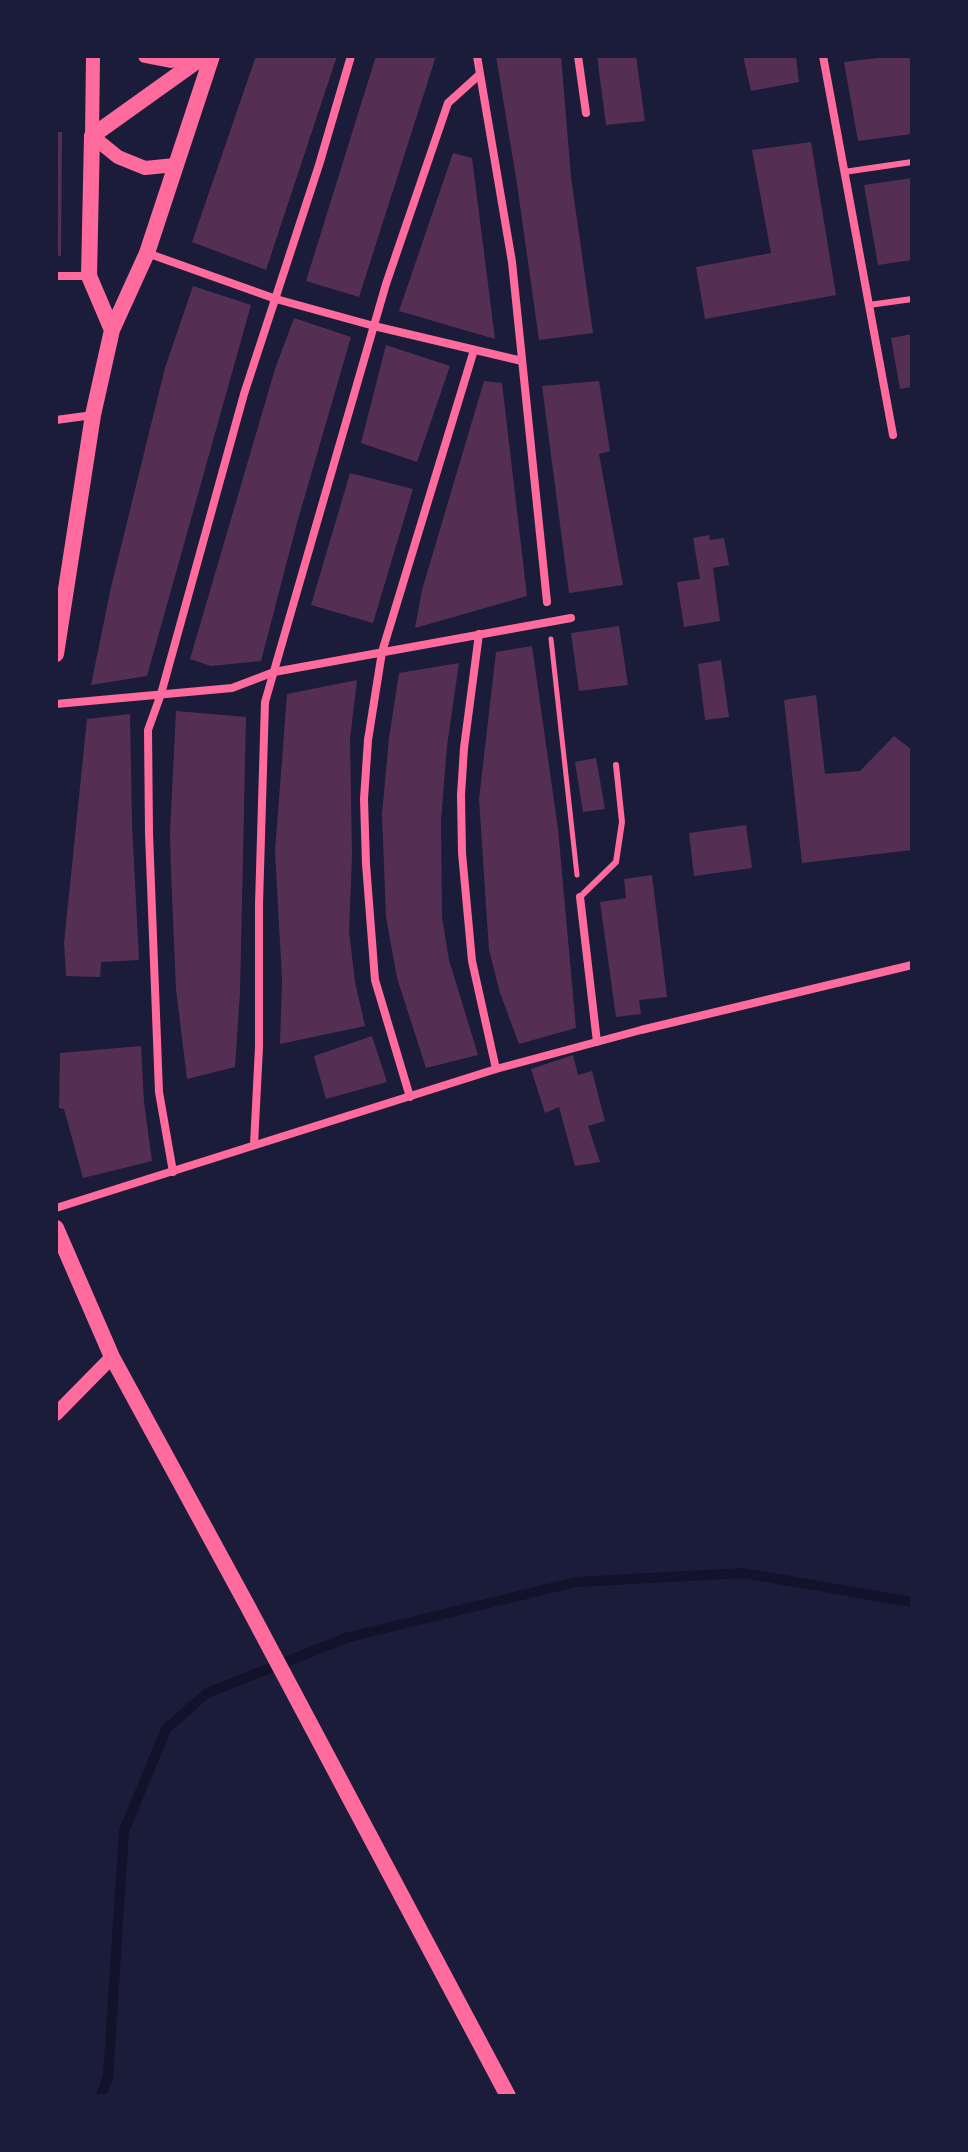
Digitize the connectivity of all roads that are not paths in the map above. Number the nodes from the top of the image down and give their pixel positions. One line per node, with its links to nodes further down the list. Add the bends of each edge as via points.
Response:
1 (93, 56): 12 (street)
2 (145, 56): 3 (street, via 171,61)
3 (190, 56)
4 (204, 56): 12 (main road)
5 (212, 56): 14 (main road)
6 (351, 56): 19 (street)
7 (477, 56): 10 (street)
8 (578, 56): 11 (street)
9 (823, 56): 15 (street)
10 (479, 75): 22 (street, via 448,103); 25 (street, via 512,262)
11 (586, 113)
12 (92, 136): 14 (street, via 118,157 145,168); 18 (main road)
13 (912, 162): 15 (lane)
14 (175, 165): 16 (main road)
15 (844, 172): 21 (street)
16 (147, 253): 19 (street); 23 (main road)
17 (56, 276): 18 (street)
18 (89, 276): 23 (main road)
19 (276, 299): 22 (street); 35 (street, via 244,394)
20 (912, 299): 21 (lane)
21 (869, 305): 28 (street)
22 (374, 326): 24 (street); 34 (street)
23 (112, 330): 26 (main road)
24 (474, 350): 25 (street); 32 (street)
25 (522, 361): 29 (street)
26 (93, 415): 27 (street); 33 (main road)
27 (56, 420)
28 (893, 435)
29 (547, 602)
30 (571, 618): 31 (street)
31 (479, 634): 32 (street); 41 (street, via 464,748 462,853 472,961)
32 (382, 652): 34 (street); 42 (street, via 368,740 366,864 375,980)
33 (56, 654)
34 (274, 672): 35 (street, via 232,688); 43 (street, via 265,702)
35 (161, 694): 36 (street); 44 (street, via 148,730 149,833 159,1092)
36 (56, 704)
37 (616, 765): 38 (lane, via 622,822 616,862)
38 (580, 897): 40 (street)
39 (912, 965): 40 (street)
40 (597, 1042): 41 (street)
41 (496, 1069): 42 (street)
42 (410, 1097): 43 (street)
43 (254, 1145): 44 (street)
44 (173, 1172): 45 (street)
45 (56, 1208)
46 (56, 1228): 47 (main road)
47 (112, 1357): 48 (street); 49 (main road)
48 (56, 1414)
49 (508, 2096)

